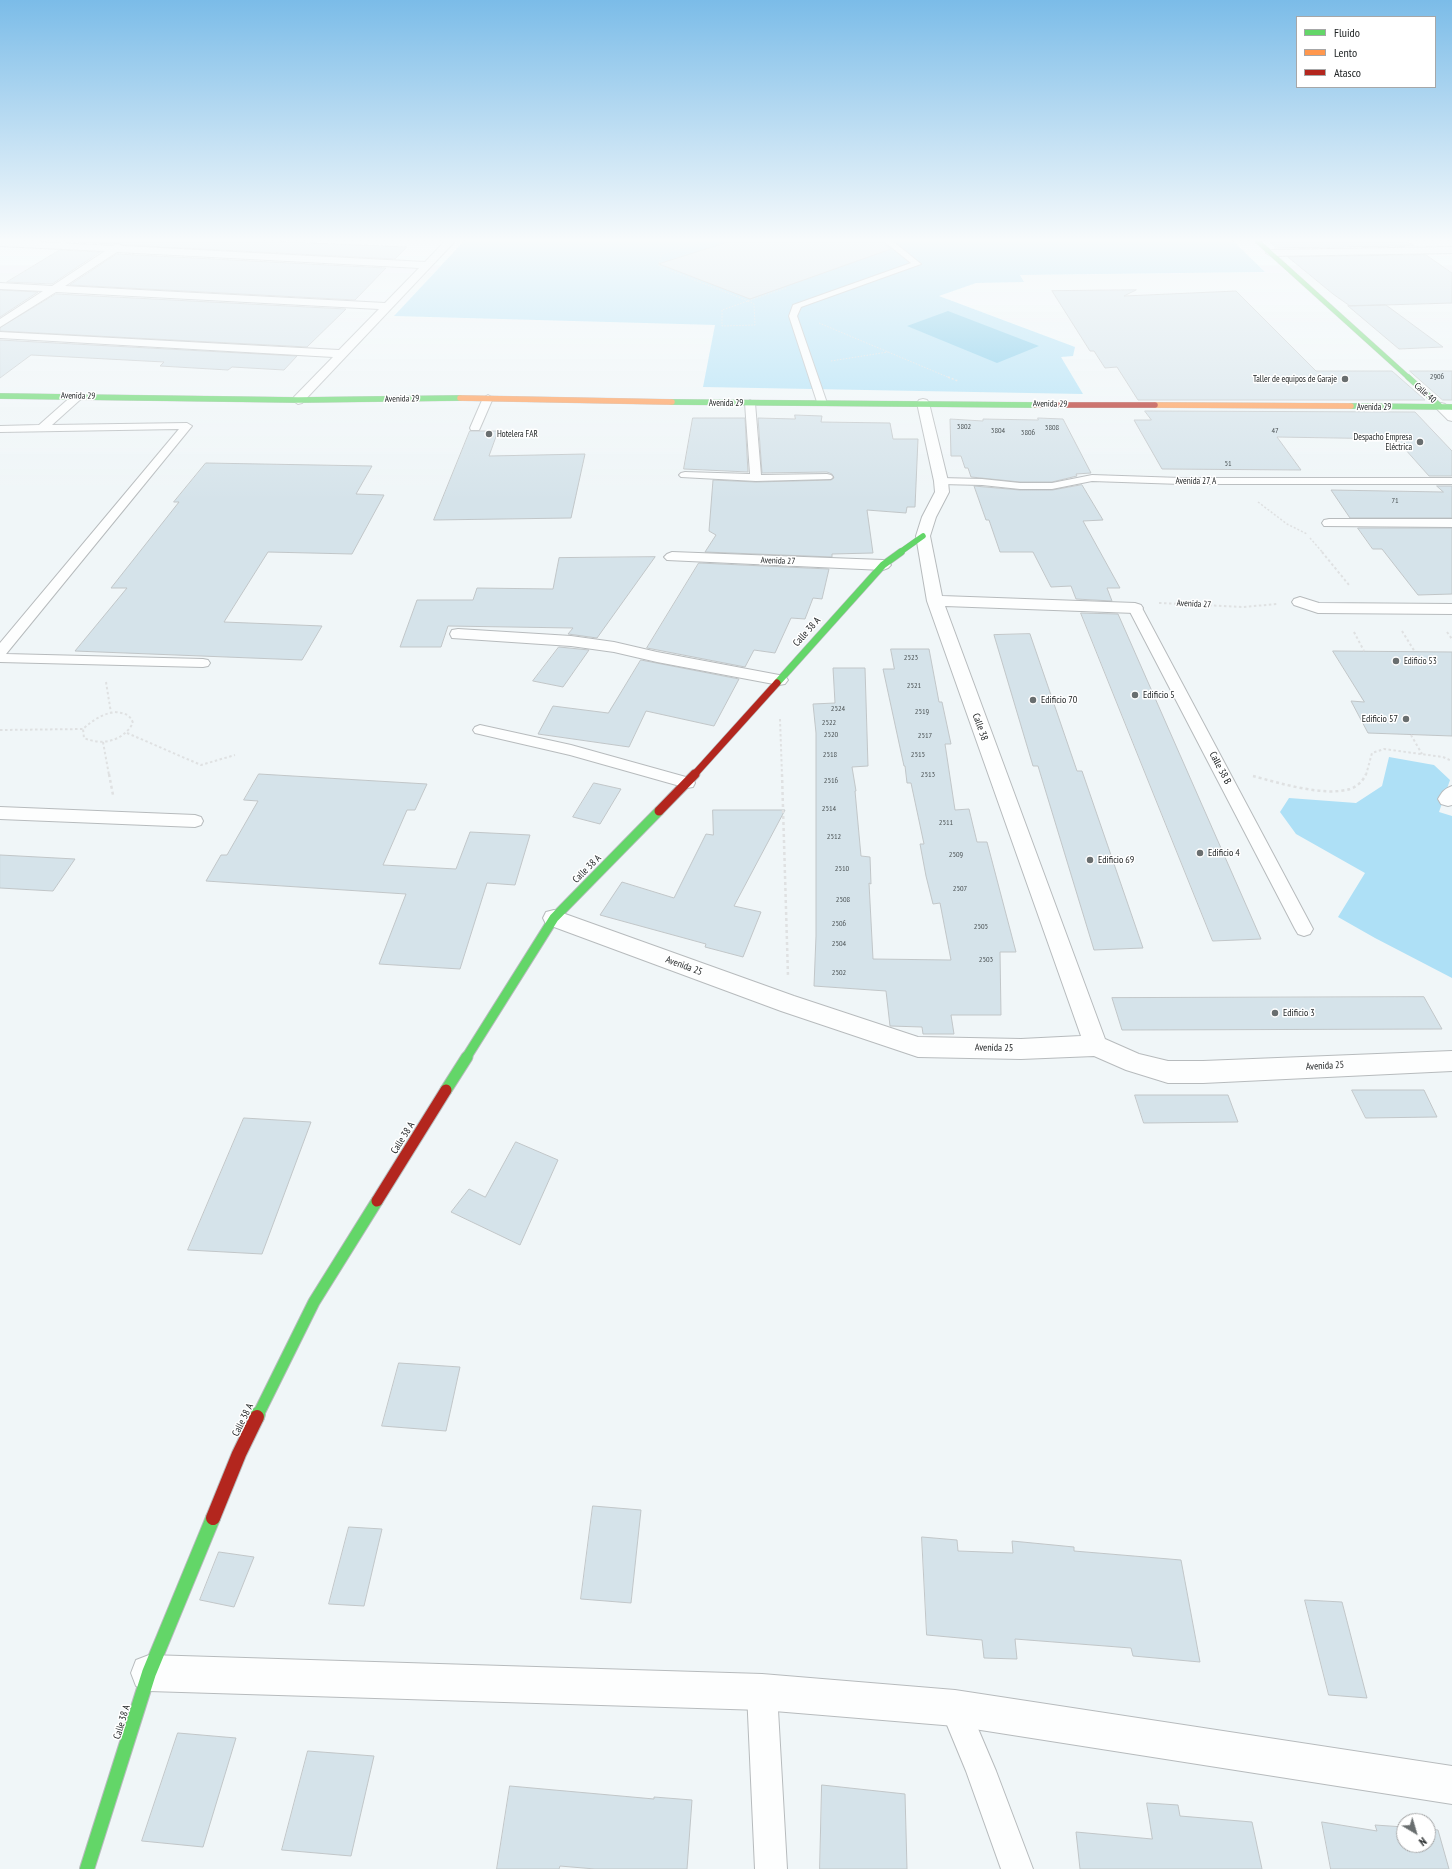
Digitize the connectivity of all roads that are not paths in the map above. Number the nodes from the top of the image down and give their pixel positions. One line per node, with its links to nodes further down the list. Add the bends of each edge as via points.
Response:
1 (368, 326): 5 (street)
2 (796, 326): 11 (lane)
3 (1355, 326): 13 (main road, Calle 40)
4 (0, 335): 5 (street)
5 (341, 354): 9 (street)
6 (0, 396): 7 (main road, Avenida 29)
7 (78, 396): 9 (main road, Avenida 29); 15 (lane)
8 (488, 398): 9 (main road, Avenida 29); 10 (main road, Avenida 29); 16 (lane)
9 (298, 400)
10 (750, 403): 11 (main road, Avenida 29); 20 (lane)
11 (822, 403): 12 (main road, Avenida 29)
12 (924, 403): 13 (main road, Avenida 29); 21 (street, Calle 38)
13 (1447, 407): 14 (street, Calle 40)
14 (1452, 417)
15 (41, 428): 17 (lane); 33 (lane, via 188,426)
16 (475, 428)
17 (0, 429)
18 (685, 475): 20 (lane)
19 (827, 477): 20 (lane)
20 (756, 478)
21 (941, 481): 22 (lane, Avenida 27 A, via 1020,486 1052,486 1092,478); 25 (street, Calle 38, via 942,492 929,517)
22 (1452, 481)
23 (1329, 523): 24 (street)
24 (1452, 523)
25 (923, 536): 27 (main road, Calle 38 A); 28 (street, Calle 38)
26 (672, 557): 27 (street, Avenida 27)
27 (883, 564): 36 (main road, Calle 38 A)
28 (935, 601): 30 (street); 43 (street, Calle 38)
29 (1300, 602): 31 (street, via 1318,608)
30 (1135, 608): 42 (lane, Calle 38 B)
31 (1452, 609)
32 (458, 634): 36 (street, via 571,641 614,647)
33 (0, 652)
34 (0, 658): 35 (lane)
35 (203, 663)
36 (779, 680): 38 (main road, Calle 38 A)
37 (480, 730): 38 (lane, via 571,750)
38 (688, 783): 41 (main road, Calle 38 A)
39 (0, 813): 40 (lane)
40 (195, 821)
41 (554, 918): 43 (street, Avenida 25, via 789,1004 918,1047); 45 (main road, Calle 38 A, via 314,1302 239,1454)
42 (1304, 929)
43 (1096, 1046): 44 (street, Avenida 25, via 1135,1063 1168,1072)
44 (1452, 1061)
45 (149, 1673): 46 (street); 49 (main road, Calle 38 A)
46 (762, 1692): 47 (street); 50 (lane)
47 (955, 1708): 48 (street); 51 (lane)
48 (1452, 1785)
49 (87, 1869)
50 (771, 1869)
51 (1017, 1869)

